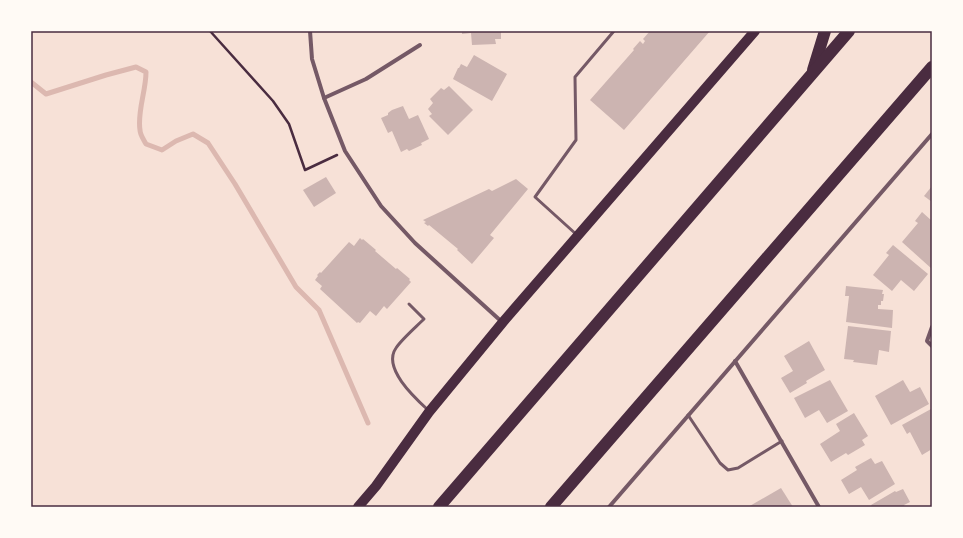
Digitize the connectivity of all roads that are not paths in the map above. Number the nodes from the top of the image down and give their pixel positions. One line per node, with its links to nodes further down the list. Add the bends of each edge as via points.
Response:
1 (310, 31): 9 (street, via 312,59)
2 (614, 31): 11 (lane, via 575,77 576,140 535,197)
3 (755, 31): 11 (main road)
4 (825, 31): 8 (highway)
5 (849, 31): 8 (highway)
6 (420, 45): 9 (street, via 366,79)
7 (932, 67): 22 (highway)
8 (812, 74): 21 (highway)
9 (324, 98): 13 (street, via 345,151 381,206 415,243)
10 (932, 134): 16 (street)
11 (578, 236): 13 (main road)
12 (409, 304): 17 (lane, via 424,319 395,348 395,368 403,385)
13 (503, 322): 17 (main road)
14 (932, 327): 15 (street, via 927,341)
15 (932, 346)
16 (735, 362): 18 (street); 19 (street)
17 (429, 412): 20 (main road)
18 (688, 415): 19 (lane, via 720,463 728,470 738,468); 23 (street)
19 (782, 441): 24 (street)
20 (358, 507)
21 (440, 507)
22 (551, 507)
23 (609, 507)
24 (819, 507)

